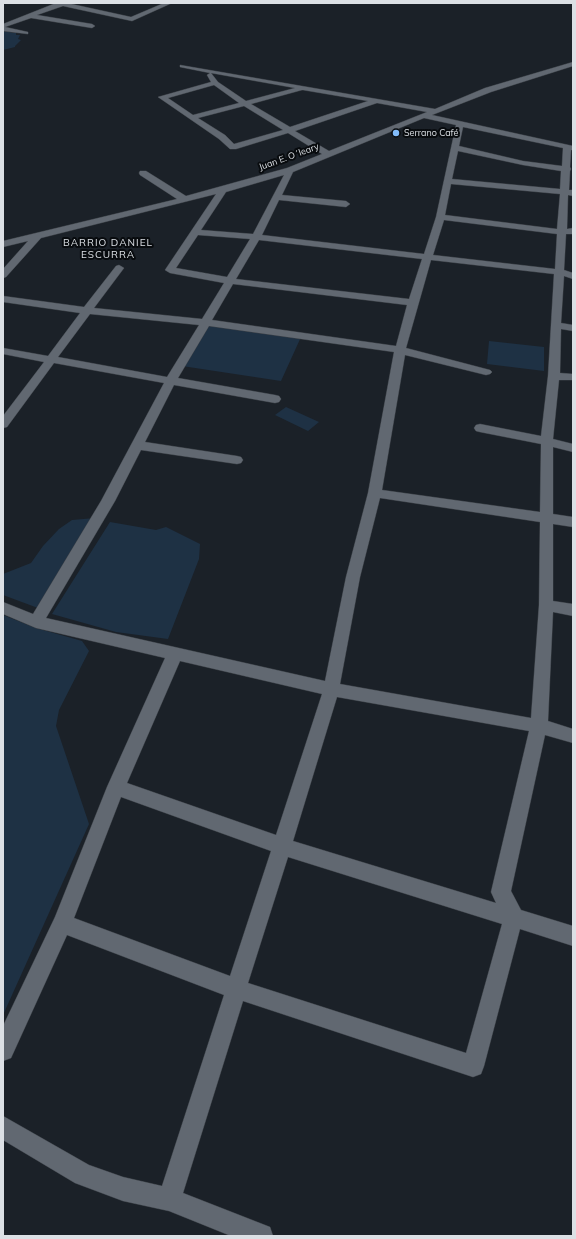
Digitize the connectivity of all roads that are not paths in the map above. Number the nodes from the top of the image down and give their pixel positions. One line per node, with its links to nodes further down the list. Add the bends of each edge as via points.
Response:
1 (59, 3): 2 (street)
2 (63, 3): 5 (street, via 132,19); 7 (street)
3 (169, 3): 5 (street)
4 (148, 4): 5 (street)
5 (161, 7): 6 (street)
6 (173, 9)
7 (32, 16): 8 (street); 9 (street)
8 (92, 26)
9 (3, 27): 10 (street)
10 (26, 33)
11 (573, 64): 18 (street, Juan E. O´leary, via 488,90)
12 (182, 66): 13 (street)
13 (207, 70): 14 (street); 15 (street)
14 (215, 83): 17 (street); 20 (street, via 162,97)
15 (304, 88): 16 (street); 17 (street)
16 (378, 100): 18 (street); 22 (street)
17 (246, 104): 20 (street); 22 (street)
18 (435, 111): 19 (street, Juan E. O´leary)
19 (424, 116): 21 (street); 25 (street, Juan E. O´leary)
20 (193, 117): 22 (street, via 233,147)
21 (460, 124): 23 (street); 24 (street)
22 (290, 130): 25 (street)
23 (570, 147): 26 (street)
24 (456, 148): 26 (street, via 523,163); 29 (street)
25 (328, 154): 27 (street, Juan E. O´leary)
26 (567, 169): 31 (street)
27 (290, 170): 30 (street, Juan E. O´leary); 32 (street)
28 (143, 173): 33 (street)
29 (447, 181): 31 (street); 35 (street)
30 (223, 190): 33 (street, Juan E. O´leary); 36 (street)
31 (568, 192): 37 (street)
32 (277, 197): 34 (street); 39 (street)
33 (184, 199): 38 (street, Juan E. O´leary)
34 (346, 204)
35 (440, 217): 37 (street); 41 (street)
36 (194, 232): 39 (street); 45 (street, via 170,270)
37 (567, 232): 43 (street)
38 (37, 236): 40 (street, Juan E. O´leary); 44 (street)
39 (256, 237): 41 (street); 45 (street)
40 (3, 244)
41 (428, 258): 43 (street); 47 (street)
42 (119, 268): 48 (street)
43 (566, 274): 50 (street)
44 (3, 275)
45 (230, 281): 47 (street); 49 (street)
46 (3, 298): 48 (street)
47 (413, 303): 52 (street)
48 (88, 311): 49 (street); 54 (street)
49 (205, 322): 52 (street); 58 (street)
50 (556, 325): 51 (street); 56 (street)
51 (573, 328)
52 (400, 350): 55 (street); 66 (street)
53 (3, 352): 54 (street)
54 (50, 361): 58 (street); 60 (street)
55 (486, 372)
56 (554, 376): 57 (street); 62 (street)
57 (573, 377)
58 (171, 380): 59 (street); 63 (street)
59 (275, 399)
60 (3, 424)
61 (480, 428): 62 (street)
62 (547, 441): 64 (street); 67 (street)
63 (137, 445): 65 (street); 72 (street, via 108,501)
64 (573, 448)
65 (237, 460)
66 (375, 493): 67 (street); 74 (street, via 353,577)
67 (547, 518): 68 (street); 69 (street)
68 (573, 522)
69 (546, 605): 71 (street); 75 (street)
70 (3, 608): 72 (street)
71 (573, 610)
72 (36, 622): 73 (street)
73 (175, 654): 74 (street); 77 (street)
74 (331, 689): 75 (street); 78 (street)
75 (540, 726): 76 (street); 79 (street, via 501,892)
76 (573, 736)
77 (116, 787): 78 (street); 80 (street)
78 (282, 846): 79 (street); 82 (street)
79 (514, 917): 81 (street); 82 (street, via 473,1066)
80 (62, 923): 82 (street); 83 (street)
81 (573, 936)
82 (236, 989): 85 (street)
83 (3, 1050)
84 (3, 1127): 85 (street, via 82,1175 123,1189)
85 (169, 1199): 86 (street)
86 (261, 1236)

